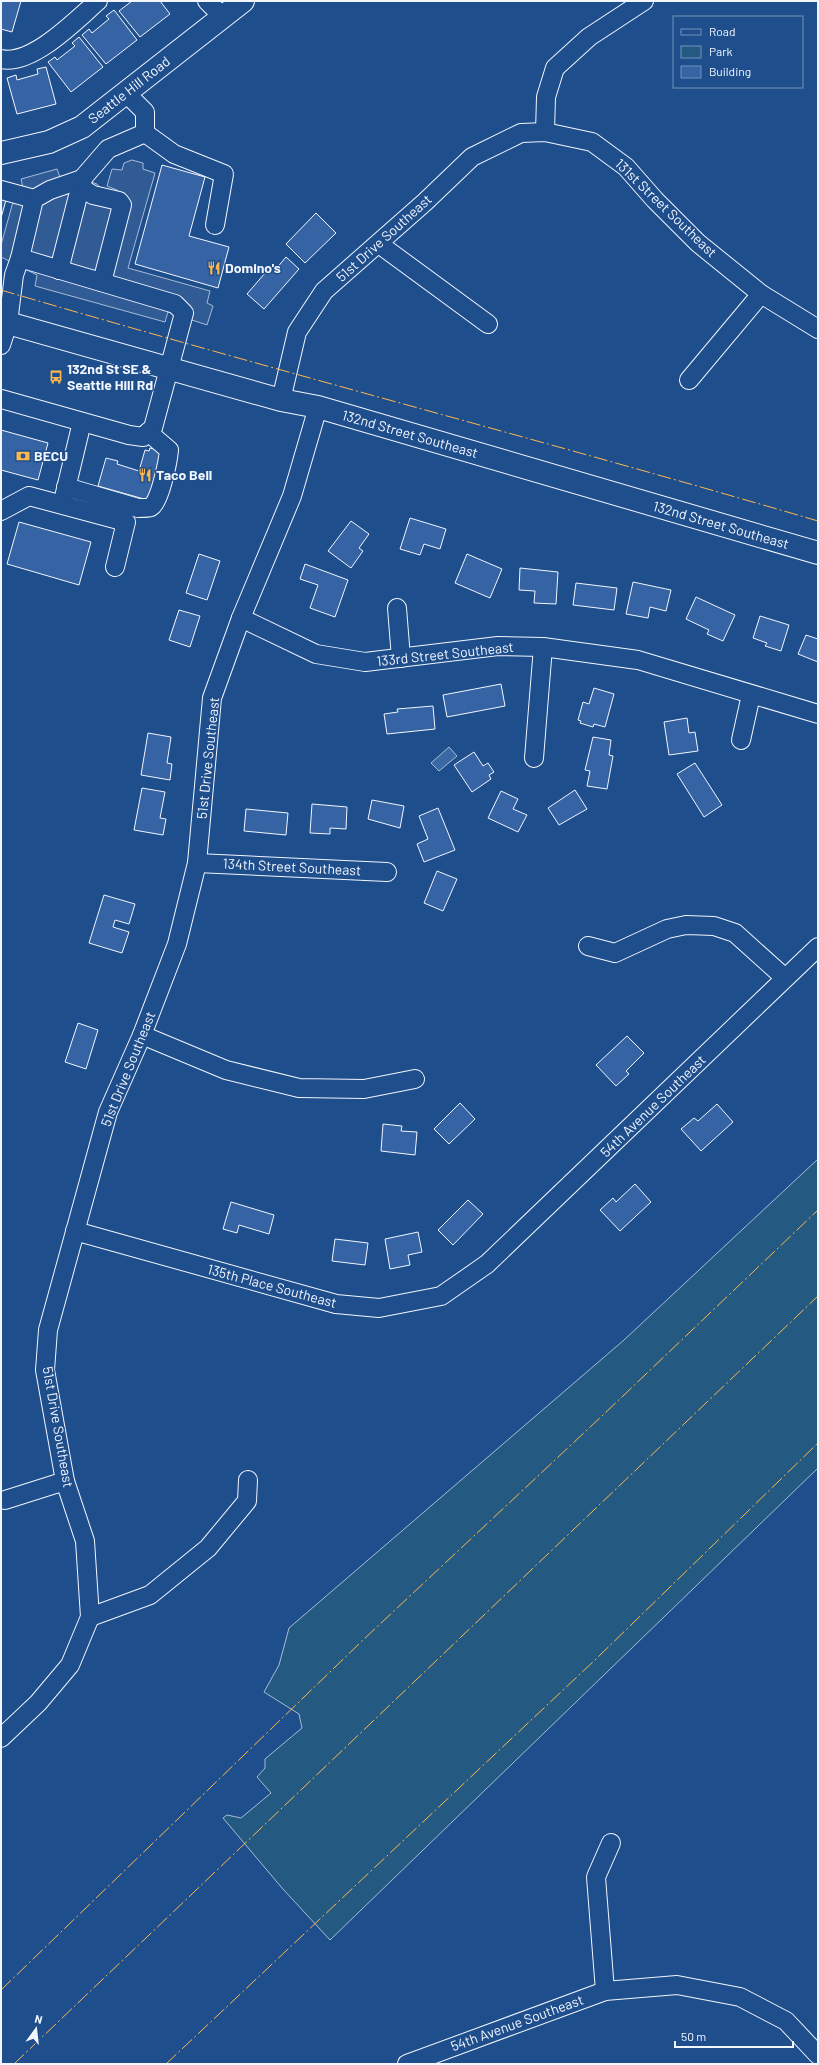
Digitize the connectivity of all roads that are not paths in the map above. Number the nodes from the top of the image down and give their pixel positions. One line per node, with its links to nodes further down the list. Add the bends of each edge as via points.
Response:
1 (98, 1): 6 (street, via 31,54 17,59)
2 (207, 1): 5 (street)
3 (243, 1): 5 (main road, Seattle Hill Road)
4 (644, 1): 8 (street, via 589,37 555,68 546,97)
5 (223, 17): 7 (main road, Seattle Hill Road)
6 (1, 59)
7 (126, 93): 9 (street, via 145,112); 10 (main road, Seattle Hill Road, via 82,127 49,142)
8 (545, 132): 15 (street, 51st Drive Southeast, via 521,133 472,157); 19 (street, 131st Street Southeast, via 592,142 626,167 698,242)
9 (145, 133): 11 (street, via 108,149); 14 (street, via 174,154 224,174)
10 (1, 153)
11 (83, 184): 13 (street, via 50,190); 17 (street); 18 (street, via 93,195 119,201 122,205)
12 (1, 190): 13 (street)
13 (34, 198): 16 (street)
14 (216, 225)
15 (379, 244): 21 (street); 27 (street, 51st Drive Southeast, via 324,291 297,332)
16 (12, 268): 17 (street); 20 (street)
17 (59, 270): 18 (street)
18 (102, 282): 24 (street, via 175,304 184,314)
19 (761, 294): 22 (street, 131st Street Southeast); 25 (street)
20 (4, 322): 23 (street); 24 (main road, 132nd Street Southeast)
21 (488, 324)
22 (818, 329)
23 (1, 345)
24 (169, 369): 27 (main road, 132nd Street Southeast); 30 (street, via 153,428)
25 (689, 380)
26 (1, 399): 29 (street)
27 (281, 400): 28 (main road, 132nd Street Southeast)
28 (318, 407): 34 (main road, 132nd Street Southeast); 37 (street, 51st Drive Southeast, via 292,496)
29 (82, 422): 30 (street, via 129,436 143,437); 31 (street)
30 (148, 432): 31 (street, via 169,450 156,502 151,507 138,508)
31 (66, 487): 32 (street)
32 (62, 505): 33 (street, via 29,496); 35 (street, via 126,522)
33 (1, 510)
34 (818, 553)
35 (115, 567)
36 (397, 608): 39 (street)
37 (241, 618): 39 (street, 133rd Street Southeast, via 316,654 365,662); 44 (street, 51st Drive Southeast, via 212,698)
38 (543, 647): 39 (street, 133rd Street Southeast, via 498,646); 40 (street, 133rd Street Southeast, via 638,660); 43 (street)
39 (401, 658)
40 (751, 695): 41 (street, 133rd Street Southeast); 42 (street)
41 (818, 714)
42 (741, 740)
43 (534, 758)
44 (197, 863): 45 (street, 134th Street Southeast); 49 (street, 51st Drive Southeast, via 177,944)
45 (387, 872)
46 (588, 946): 48 (street, via 615,953 667,929 686,925 714,926 734,933)
47 (818, 947): 48 (street, 54th Avenue Southeast)
48 (785, 978): 52 (street, 54th Avenue Southeast)
49 (142, 1035): 50 (street, via 226,1070 299,1088 364,1089); 51 (street, 51st Drive Southeast, via 108,1112)
50 (415, 1079)
51 (75, 1231): 52 (street, 135th Place Southeast, via 336,1304 379,1308 441,1296); 54 (street, 51st Drive Southeast, via 48,1330 45,1370)
52 (487, 1264)
53 (248, 1480): 56 (street, via 247,1501 208,1548 150,1595)
54 (65, 1481): 55 (street); 56 (street, 51st Drive Southeast, via 85,1541)
55 (6, 1500)
56 (90, 1617): 57 (street, 51st Drive Southeast, via 70,1665 38,1703)
57 (2, 1736)
58 (611, 1843): 59 (street, via 596,1877)
59 (605, 1991): 60 (street, 54th Avenue Southeast, via 677,1985 740,1997 786,2021); 61 (street, 54th Avenue Southeast)
60 (818, 2055)
61 (407, 2064)

